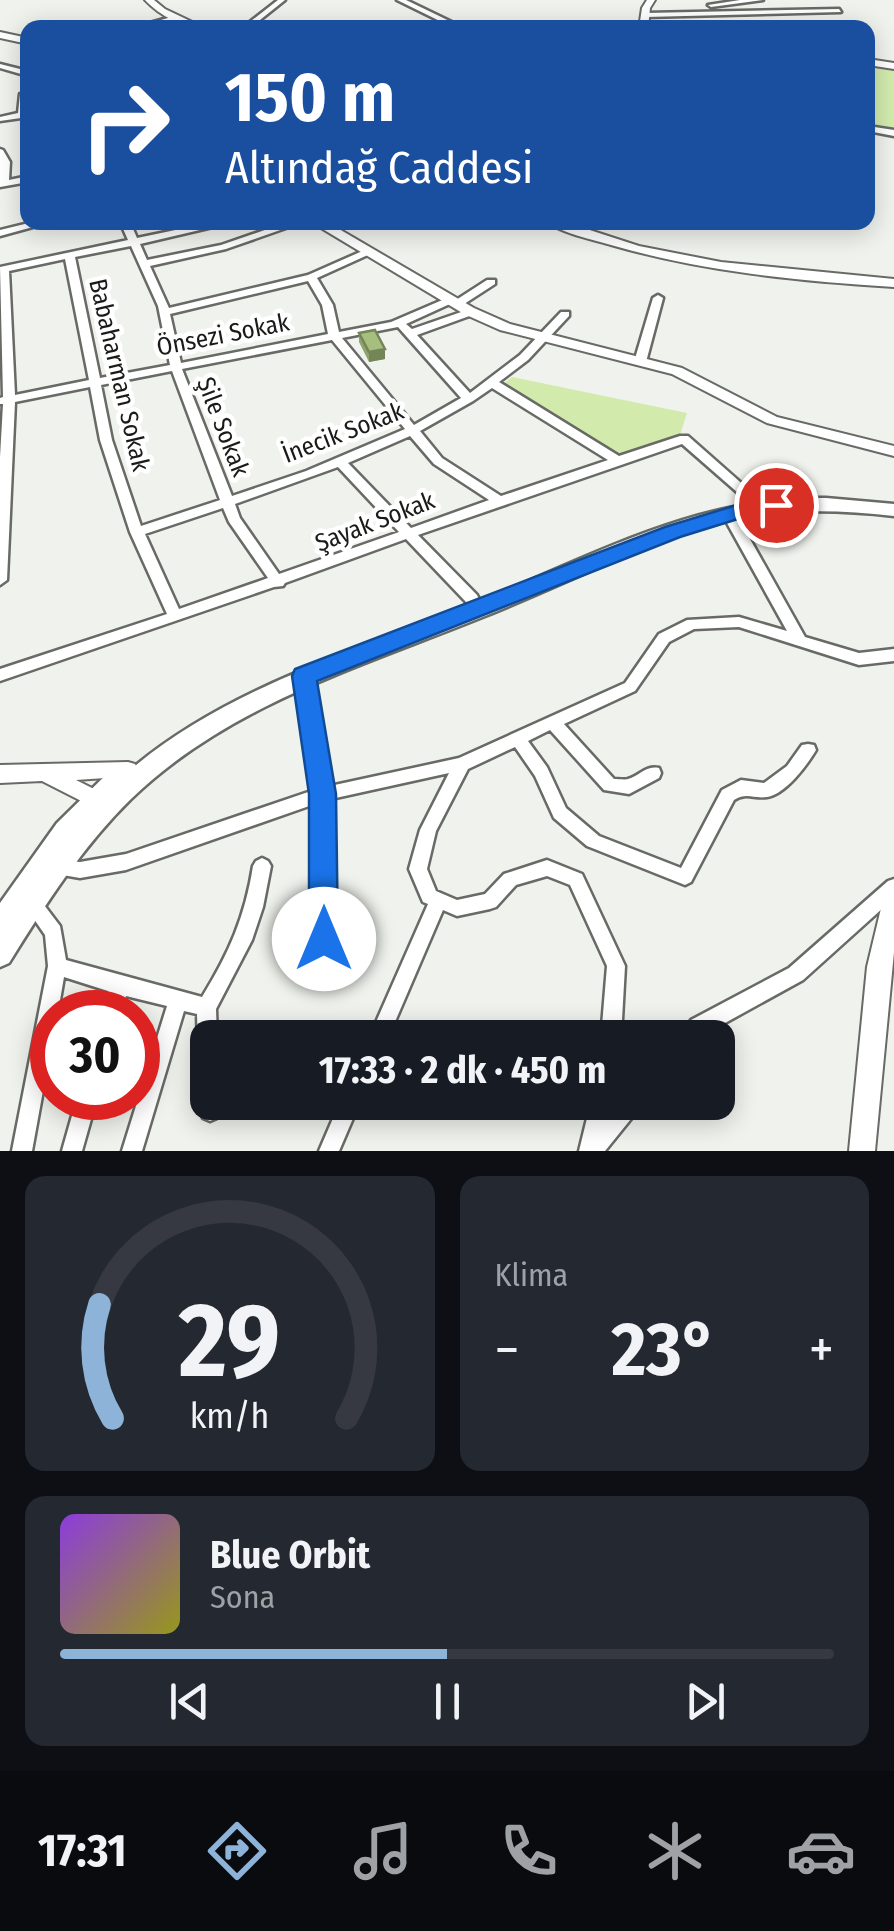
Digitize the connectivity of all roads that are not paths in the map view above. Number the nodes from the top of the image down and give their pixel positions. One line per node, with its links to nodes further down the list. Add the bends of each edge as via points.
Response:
1 (148, 0): 7 (street)
2 (282, 0): 10 (street)
3 (400, 0): 11 (street)
4 (760, 0): 6 (street)
5 (839, 11): 6 (street)
6 (647, 16)
7 (175, 18): 8 (street); 9 (street)
8 (167, 20)
9 (180, 20)
10 (256, 20)
11 (444, 20)
12 (0, 152): 13 (street, via 6,162)
13 (2, 184)
14 (130, 230): 19 (street, Şile Sokak)
15 (195, 230): 19 (street)
16 (275, 230): 22 (street)
17 (331, 230): 20 (street)
18 (578, 230): 26 (street, via 756,273)
19 (137, 243): 21 (street); 22 (street, Şile Sokak)
20 (367, 252): 24 (street); 28 (street)
21 (70, 256): 23 (street); 38 (street, Babaharman Sokak)
22 (145, 264): 29 (street, Şile Sokak)
23 (2, 270): 40 (street)
24 (311, 276): 29 (street); 33 (street, via 325,296)
25 (491, 282): 28 (street)
26 (894, 283)
27 (658, 298): 35 (street)
28 (460, 305): 31 (street, Önsezi Sokak); 32 (street); 34 (street)
29 (164, 312): 36 (street, Şile Sokak)
30 (565, 314): 34 (street)
31 (400, 324): 32 (street); 33 (street, Önsezi Sokak)
32 (411, 333): 39 (street)
33 (334, 336): 36 (street, Önsezi Sokak); 41 (street)
34 (546, 339): 35 (street); 37 (street, İnecik Sokak)
35 (640, 362): 42 (street, via 696,378 772,420)
36 (176, 367): 38 (street, Önsezi Sokak); 46 (street, Şile Sokak)
37 (491, 382): 39 (street, İnecik Sokak); 44 (street)
38 (96, 384): 40 (street, Önsezi Sokak); 51 (street, Babaharman Sokak, via 106,440)
39 (468, 400): 41 (street, İnecik Sokak)
40 (4, 401): 53 (street)
41 (412, 432): 43 (street, İnecik Sokak); 47 (street, via 438,461)
42 (894, 451)
43 (338, 460): 46 (street, İnecik Sokak); 52 (street)
44 (618, 461): 45 (street, Şayak Sokak, via 684,440); 47 (street, Şayak Sokak)
45 (750, 496): 48 (main road); 56 (main road)
46 (227, 500): 51 (street, İnecik Sokak); 55 (street, Şile Sokak)
47 (498, 500): 52 (street, Şayak Sokak)
48 (894, 500)
49 (894, 510): 50 (main road, via 791,504)
50 (729, 514): 58 (street); 61 (main road)
51 (137, 532): 57 (street, Babaharman Sokak)
52 (404, 533): 55 (street, Şayak Sokak); 56 (street)
53 (1, 557): 54 (street)
54 (0, 580)
55 (278, 583): 57 (street, Şayak Sokak)
56 (472, 599): 66 (main road, via 282,674 189,726)
57 (174, 614): 60 (street, Şayak Sokak)
58 (798, 638): 59 (street, via 859,658); 62 (street, via 739,622 692,624 664,638 630,687)
59 (894, 655)
60 (0, 675)
61 (304, 676): 70 (street); 71 (main road, via 182,744)
62 (554, 724): 63 (street); 67 (street, via 610,785 628,787)
63 (518, 739): 64 (street, via 560,813 593,842 685,876 728,794 767,790 794,771); 65 (street)
64 (808, 750)
65 (462, 764): 70 (street); 75 (street, via 428,830 418,870 429,896)
66 (128, 770): 69 (street); 71 (main road)
67 (653, 773)
68 (0, 774): 69 (street)
69 (40, 774): 71 (street)
70 (323, 794): 73 (street, via 126,862); 79 (street)
71 (99, 805): 73 (main road); 78 (main road, via 42,860)
72 (262, 866): 85 (street, via 243,947)
73 (56, 868): 77 (main road)
74 (894, 886): 89 (street, via 796,974)
75 (439, 900): 87 (street); 88 (street, via 458,908 490,901 510,879 547,868 576,880 616,966)
76 (894, 900): 99 (street, via 879,967)
77 (32, 903): 80 (main road); 81 (street, via 54,932)
78 (0, 924)
79 (324, 939)
80 (0, 954)
81 (57, 966): 82 (street); 94 (street)
82 (119, 986): 83 (street); 84 (street)
83 (118, 990)
84 (178, 1000): 85 (street); 96 (street)
85 (206, 1007): 86 (street)
86 (207, 1020)
87 (386, 1020)
88 (612, 1020)
89 (713, 1020)
90 (81, 1120): 95 (street)
91 (342, 1120): 97 (street)
92 (597, 1120): 98 (street)
93 (617, 1120): 98 (street)
94 (22, 1151)
95 (72, 1151)
96 (132, 1151)
97 (328, 1151)
98 (590, 1151)
99 (862, 1151)

